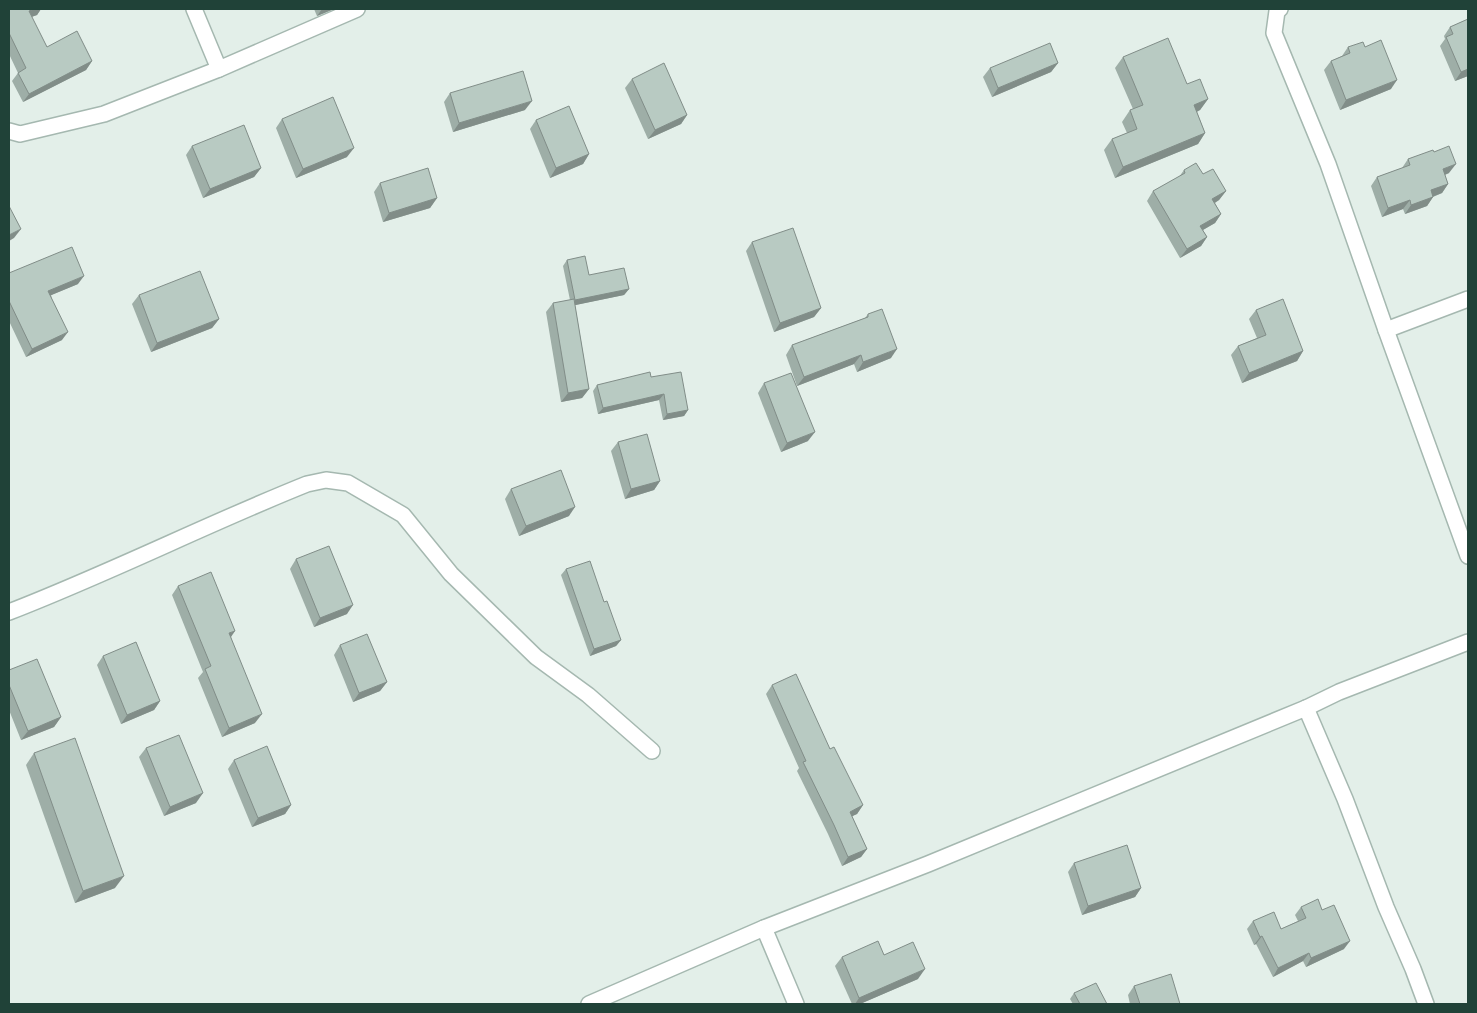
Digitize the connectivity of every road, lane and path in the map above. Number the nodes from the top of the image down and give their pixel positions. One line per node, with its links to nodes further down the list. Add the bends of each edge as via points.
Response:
1 (194, 9): 4 (street)
2 (357, 9): 4 (street)
3 (1280, 9): 7 (street, via 1274,33 1328,164)
4 (219, 69): 5 (street, via 104,114 20,134)
5 (9, 131)
6 (1468, 299): 7 (street)
7 (1386, 330): 8 (street)
8 (1468, 556)
9 (9, 612): 12 (street, via 307,484 326,480 348,483 403,515 451,574 536,657 588,695)
10 (1468, 642): 11 (street)
11 (1306, 708): 13 (street); 16 (street)
12 (652, 751)
13 (764, 928): 14 (street); 15 (street)
14 (589, 1004)
15 (796, 1004)
16 (1426, 1004)

